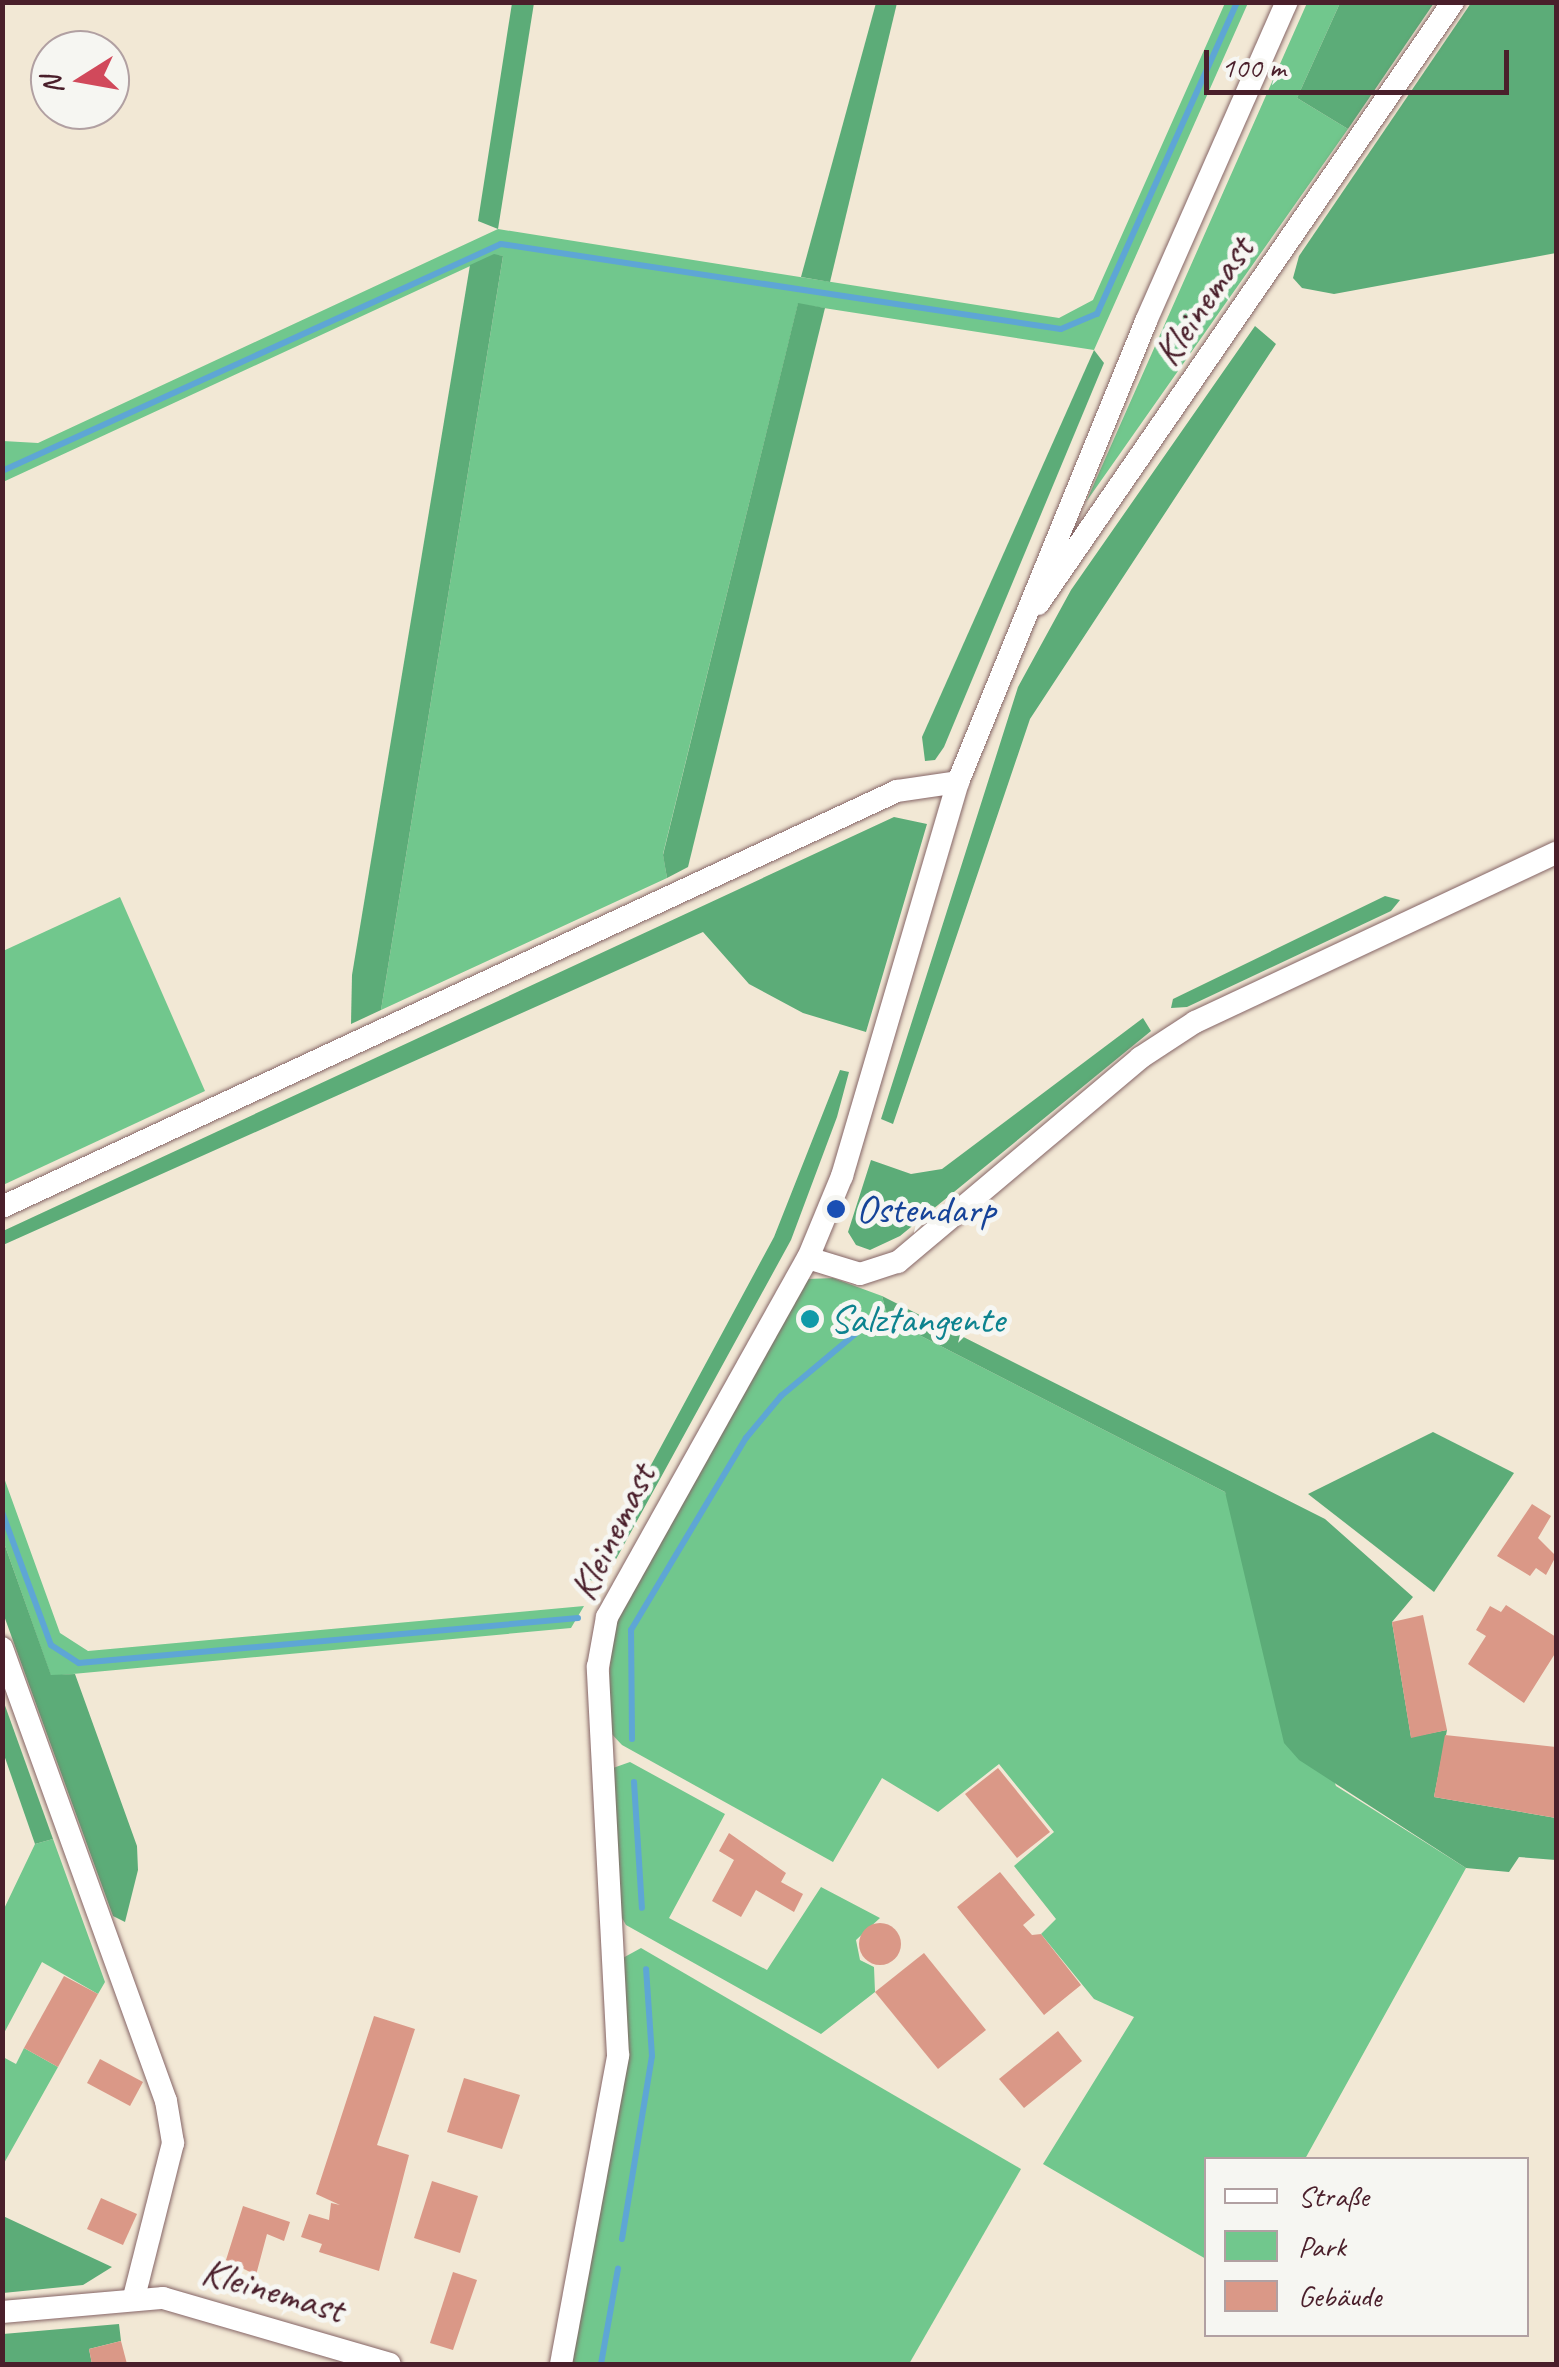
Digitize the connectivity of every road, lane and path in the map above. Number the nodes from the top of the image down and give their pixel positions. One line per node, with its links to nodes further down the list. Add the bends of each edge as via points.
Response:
1 (1287, 2): 3 (street, Kleinemast)
2 (1452, 2): 3 (street, Kleinemast)
3 (1013, 640): 4 (street, Kleinemast)
4 (958, 782): 6 (street, via 897,791); 7 (street, Kleinemast, via 842,1176)
5 (1556, 853): 7 (street, via 1195,1022 1140,1058 898,1262 860,1274)
6 (2, 1207)
7 (808, 1258): 12 (street, Kleinemast, via 607,1617 598,1667 618,2055)
8 (2, 1648): 9 (street, Kleinemast, via 166,2101 173,2143)
9 (134, 2296): 10 (street, Kleinemast); 11 (street, Kleinemast, via 203,2304)
10 (2, 2312)
11 (390, 2364)
12 (561, 2364)

